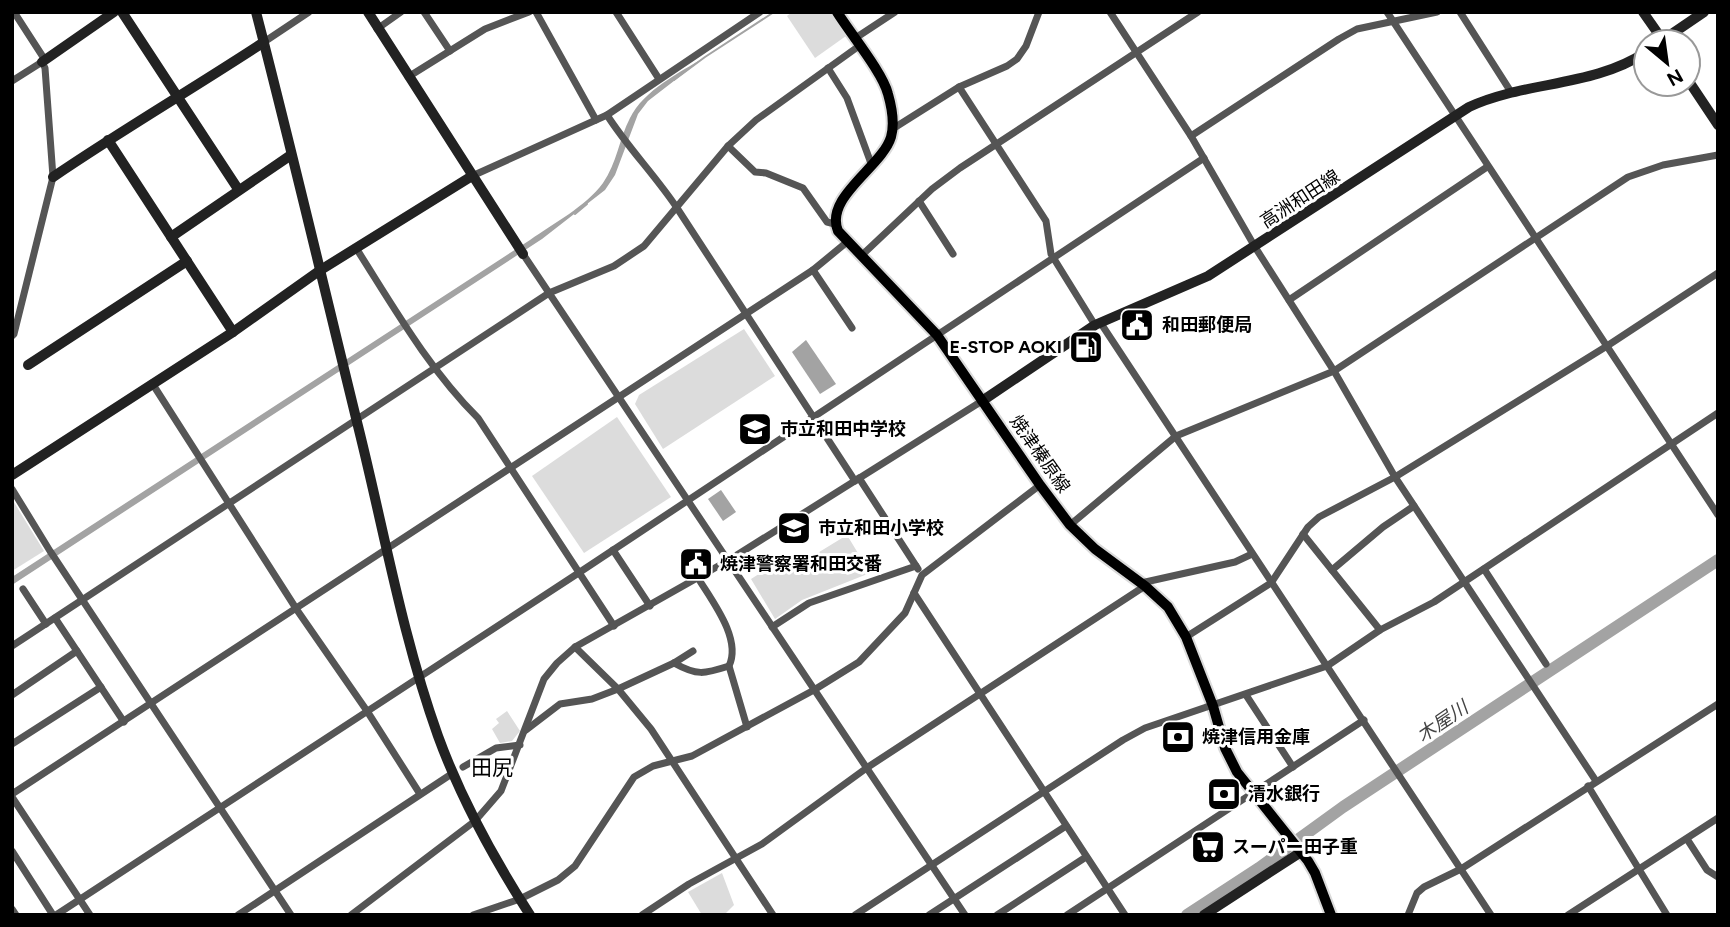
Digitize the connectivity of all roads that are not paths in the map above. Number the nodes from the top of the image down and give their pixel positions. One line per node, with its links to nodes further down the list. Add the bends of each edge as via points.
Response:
1 (14, 12): 32 (street)
2 (114, 12): 32 (street)
3 (122, 12): 39 (street)
4 (256, 12): 27 (street)
5 (309, 12): 27 (street)
6 (368, 12): 26 (street)
7 (401, 12): 26 (street)
8 (424, 12): 29 (street)
9 (529, 12): 29 (street, via 485,29)
10 (536, 12): 43 (street)
11 (616, 12): 35 (street)
12 (761, 12): 35 (street)
13 (836, 12): 28 (main road)
14 (895, 12): 28 (street)
15 (1039, 12): 37 (street, via 1017,59)
16 (1110, 12): 30 (street)
17 (1198, 12): 30 (street)
18 (1387, 12): 23 (street)
19 (1437, 12): 23 (street)
20 (1460, 12): 38 (street)
21 (1643, 12): 24 (street)
22 (1704, 12): 25 (street)
23 (1393, 21): 42 (street); 46 (street, via 1357,29 1339,39)
24 (1653, 28)
25 (1681, 28)
26 (377, 29): 34 (street)
27 (264, 42): 39 (street); 50 (street)
28 (856, 43): 33 (street); 45 (main road, via 883,80)
29 (450, 51): 34 (street)
30 (1136, 52): 46 (street); 48 (street)
31 (1632, 60): 38 (street, 高洲和田線, via 1588,76)
32 (44, 61): 36 (street); 56 (street)
33 (828, 68): 49 (street); 53 (street, via 847,98)
34 (408, 77): 55 (street)
35 (659, 79): 41 (street)
36 (12, 81)
37 (959, 87): 45 (street); 48 (street)
38 (1511, 92): 42 (street, 高洲和田線)
39 (179, 98): 47 (street); 57 (street)
40 (1700, 98): 44 (street)
41 (607, 115): 43 (street); 59 (street)
42 (1454, 117): 54 (street); 64 (street, 高洲和田線)
43 (596, 120): 55 (street)
44 (1718, 125)
45 (894, 128): 53 (main road)
46 (1191, 136): 52 (street)
47 (108, 140): 56 (street); 61 (street)
48 (997, 144): 58 (street); 69 (street, via 1046,220)
49 (728, 146): 59 (street); 60 (street, via 755,172 803,188 827,222)
50 (291, 155): 57 (street); 72 (street)
51 (1718, 155): 62 (street, via 1628,177)
52 (1204, 158): 64 (street); 69 (street)
53 (872, 166): 60 (main road, via 846,195 836,211)
54 (1487, 167): 62 (street); 75 (street)
55 (472, 176): 65 (street); 66 (street)
56 (53, 177): 81 (street)
57 (238, 189): 61 (street)
58 (919, 201): 67 (street); 68 (street)
59 (677, 208): 74 (street, via 632,257); 76 (street)
60 (835, 224): 63 (main road, 焼津榛原線)
61 (171, 237): 70 (street)
62 (1535, 238): 82 (street); 85 (street)
63 (847, 242): 68 (main road, 焼津榛原線); 71 (street)
64 (1255, 247): 75 (street); 77 (street, 高洲和田線, via 1208,276)
65 (356, 248): 72 (street); 84 (street)
66 (523, 254): 74 (street)
67 (953, 254)
68 (861, 256): 80 (main road, 焼津榛原線)
69 (1053, 258): 77 (street); 80 (street)
70 (187, 261): 79 (street); 83 (street)
71 (813, 270): 76 (street); 78 (street)
72 (319, 271): 79 (street); 91 (street)
73 (1718, 272): 82 (street)
74 (549, 293): 84 (street); 87 (street)
75 (1289, 300): 85 (street)
76 (746, 313): 87 (street); 90 (street)
77 (1098, 323): 88 (street, 高洲和田線); 92 (street)
78 (852, 328)
79 (233, 332): 86 (street)
80 (937, 335): 88 (main road, 焼津榛原線); 90 (street)
81 (12, 336)
82 (1607, 346): 93 (street); 96 (street)
83 (28, 365)
84 (435, 368): 91 (street); 94 (street)
85 (1334, 371): 92 (street); 96 (street)
86 (152, 383): 95 (street); 101 (street)
87 (618, 399): 94 (street); 100 (street)
88 (982, 401): 97 (street); 98 (main road, 焼津榛原線)
89 (1718, 413): 93 (street)
90 (815, 417): 97 (street); 100 (street)
91 (356, 418): 101 (street); 107 (street)
92 (1176, 436): 104 (street); 108 (street)
93 (1672, 443): 103 (street); 111 (street)
94 (512, 467): 107 (street); 113 (street)
95 (12, 475)
96 (1395, 477): 102 (street); 105 (street, via 1319,517)
97 (857, 480): 109 (street); 110 (street)
98 (1040, 485): 104 (main road, 焼津榛原線); 114 (street)
99 (12, 489): 121 (street)
100 (686, 501): 106 (street); 109 (street)
101 (230, 502): 121 (street); 123 (street)
102 (1414, 506): 112 (street); 116 (street)
103 (1718, 515)
104 (1070, 525): 118 (main road, 焼津榛原線)
105 (1303, 534): 112 (street); 117 (street)
106 (613, 550): 113 (street); 122 (street)
107 (387, 551): 123 (street); 138 (street)
108 (1252, 554): 117 (street); 118 (street)
109 (729, 560): 115 (street); 127 (street)
110 (916, 566): 114 (street); 127 (street, via 809,603)
111 (1485, 569): 116 (street); 135 (street)
112 (1332, 570): 128 (street)
113 (580, 572): 126 (street); 138 (street)
114 (922, 575): 120 (street)
115 (698, 578): 122 (street); 136 (street, via 725,620 733,656)
116 (1464, 582): 128 (street); 160 (street)
117 (1272, 583): 129 (street); 137 (street)
118 (1143, 585): 129 (main road, 焼津榛原線, via 1168,607); 142 (street)
119 (23, 589): 125 (street)
120 (914, 593): 141 (street, via 905,613 859,662); 142 (street)
121 (83, 599): 124 (street); 145 (street)
122 (650, 606): 126 (street)
123 (297, 610): 145 (street); 148 (street)
124 (55, 618): 125 (street); 133 (street)
125 (46, 624): 130 (street)
126 (614, 626): 131 (street)
127 (772, 626): 141 (street)
128 (1380, 630): 137 (street)
129 (1186, 638): 147 (main road, 焼津榛原線)
130 (13, 644)
131 (575, 647): 140 (street); 152 (street, via 544,679)
132 (693, 651): 134 (street)
133 (77, 652): 139 (street); 143 (street)
134 (674, 663): 136 (street, via 693,674); 140 (street)
135 (1546, 664)
136 (729, 666): 151 (street)
137 (1327, 666): 144 (street); 149 (street)
138 (420, 676): 148 (street); 159 (street)
139 (101, 687): 150 (street); 153 (street)
140 (618, 689): 152 (street, via 560,704); 155 (street)
141 (814, 690): 151 (street); 157 (street)
142 (980, 694): 157 (street); 162 (street)
143 (12, 695)
144 (1246, 695): 147 (street); 158 (street)
145 (152, 703): 150 (street); 166 (street)
146 (1718, 704): 160 (street)
147 (1213, 706): 162 (street, via 1144,729); 164 (main road, 焼津榛原線, via 1225,748)
148 (367, 711): 163 (street); 166 (street)
149 (1364, 720): 158 (street); 176 (street)
150 (124, 722): 165 (street)
151 (747, 727): 155 (street)
152 (525, 731): 154 (street)
153 (12, 744)
154 (520, 745): 156 (street, via 496,748); 168 (street, via 501,791)
155 (673, 761): 174 (street); 183 (street, via 634,777 575,866)
156 (463, 767)
157 (867, 767): 174 (street); 175 (street)
158 (1293, 767): 164 (street)
159 (453, 773): 163 (street); 168 (street)
160 (1596, 781): 161 (street)
161 (1588, 786): 176 (street); 177 (street)
162 (1044, 792): 169 (street); 175 (street)
163 (420, 794): 180 (street)
164 (1253, 794): 171 (main road, 焼津榛原線); 179 (street)
165 (12, 795): 182 (street)
166 (220, 807): 180 (street); 182 (street)
167 (1718, 818): 170 (street)
168 (475, 821): 183 (street); 190 (street)
169 (1066, 826): 173 (street); 181 (street)
170 (1687, 839): 177 (street); 178 (street, via 1707,870)
171 (1299, 850): 201 (street); 202 (main road, 焼津榛原線, via 1315,873)
172 (12, 851): 186 (street)
173 (1086, 857): 179 (street); 198 (street)
174 (737, 859): 193 (street); 194 (street)
175 (932, 864): 181 (street); 195 (street)
176 (1461, 869): 203 (street, via 1417,893); 204 (street)
177 (1639, 869): 205 (street); 206 (street)
178 (1718, 878)
179 (1108, 889): 199 (street); 200 (street)
180 (275, 890): 188 (street); 189 (street)
181 (954, 898): 196 (street); 197 (street)
182 (80, 899): 186 (street); 187 (street)
183 (520, 899): 191 (street); 192 (street)
184 (12, 909): 185 (street)
185 (16, 915)
186 (54, 915)
187 (90, 915)
188 (238, 915)
189 (291, 915)
190 (351, 915)
191 (473, 915)
192 (530, 915)
193 (642, 915)
194 (773, 915)
195 (855, 915)
196 (929, 915)
197 (965, 915)
198 (997, 915)
199 (1067, 915)
200 (1125, 915)
201 (1204, 915)
202 (1331, 915)
203 (1408, 915)
204 (1491, 915)
205 (1568, 915)
206 (1667, 915)

